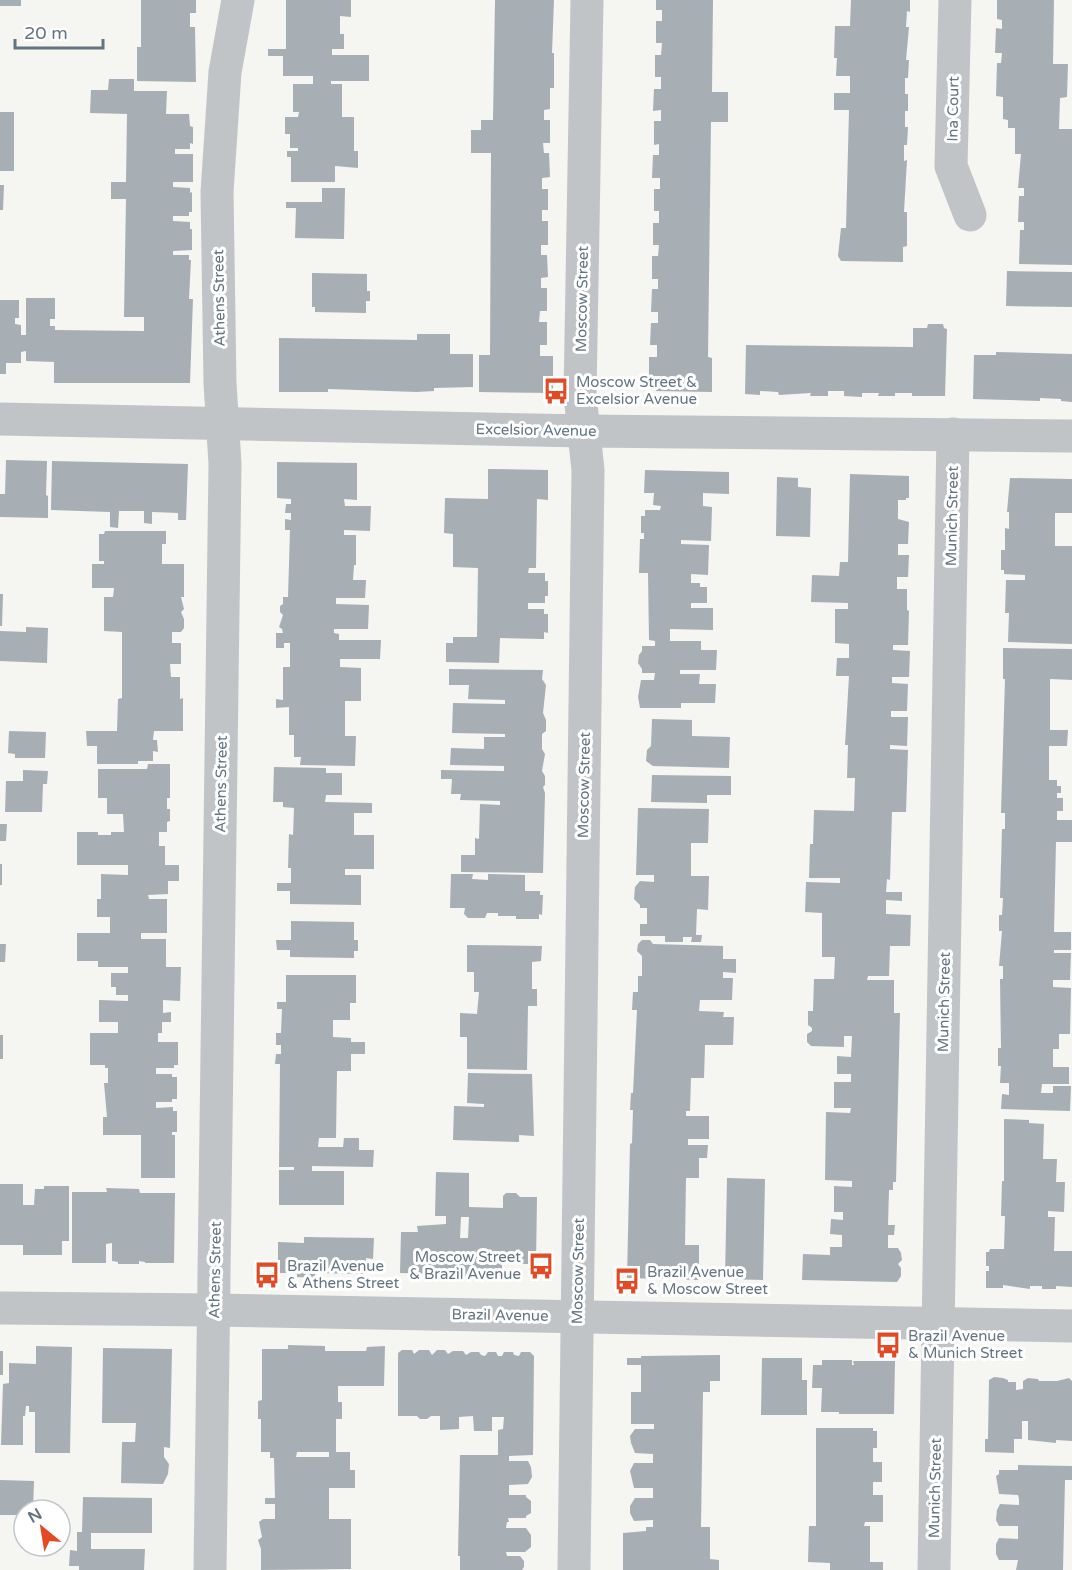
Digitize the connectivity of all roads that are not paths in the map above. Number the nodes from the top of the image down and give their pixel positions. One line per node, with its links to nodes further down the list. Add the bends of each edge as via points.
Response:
1 (238, 0): 6 (street, Athens Street, via 225,72 217,192)
2 (587, 0): 7 (street, Moscow Street, via 580,395)
3 (956, 0): 4 (street, Ina Court, via 951,166)
4 (970, 215)
5 (0, 419): 6 (street, Excelsior Avenue)
6 (223, 422): 7 (street, Excelsior Avenue); 11 (street, Athens Street)
7 (584, 431): 8 (street, Excelsior Avenue); 12 (street, Moscow Street, via 588,470)
8 (953, 434): 9 (street, Excelsior Avenue); 13 (street, Munich Street)
9 (1072, 436)
10 (0, 1308): 11 (street, Brazil Avenue)
11 (215, 1310): 12 (street, Brazil Avenue); 15 (street, Athens Street)
12 (578, 1317): 13 (street, Brazil Avenue); 16 (street, Moscow Street)
13 (938, 1324): 14 (street, Brazil Avenue); 17 (street, Munich Street)
14 (1072, 1326)
15 (210, 1570)
16 (573, 1570)
17 (934, 1570)

